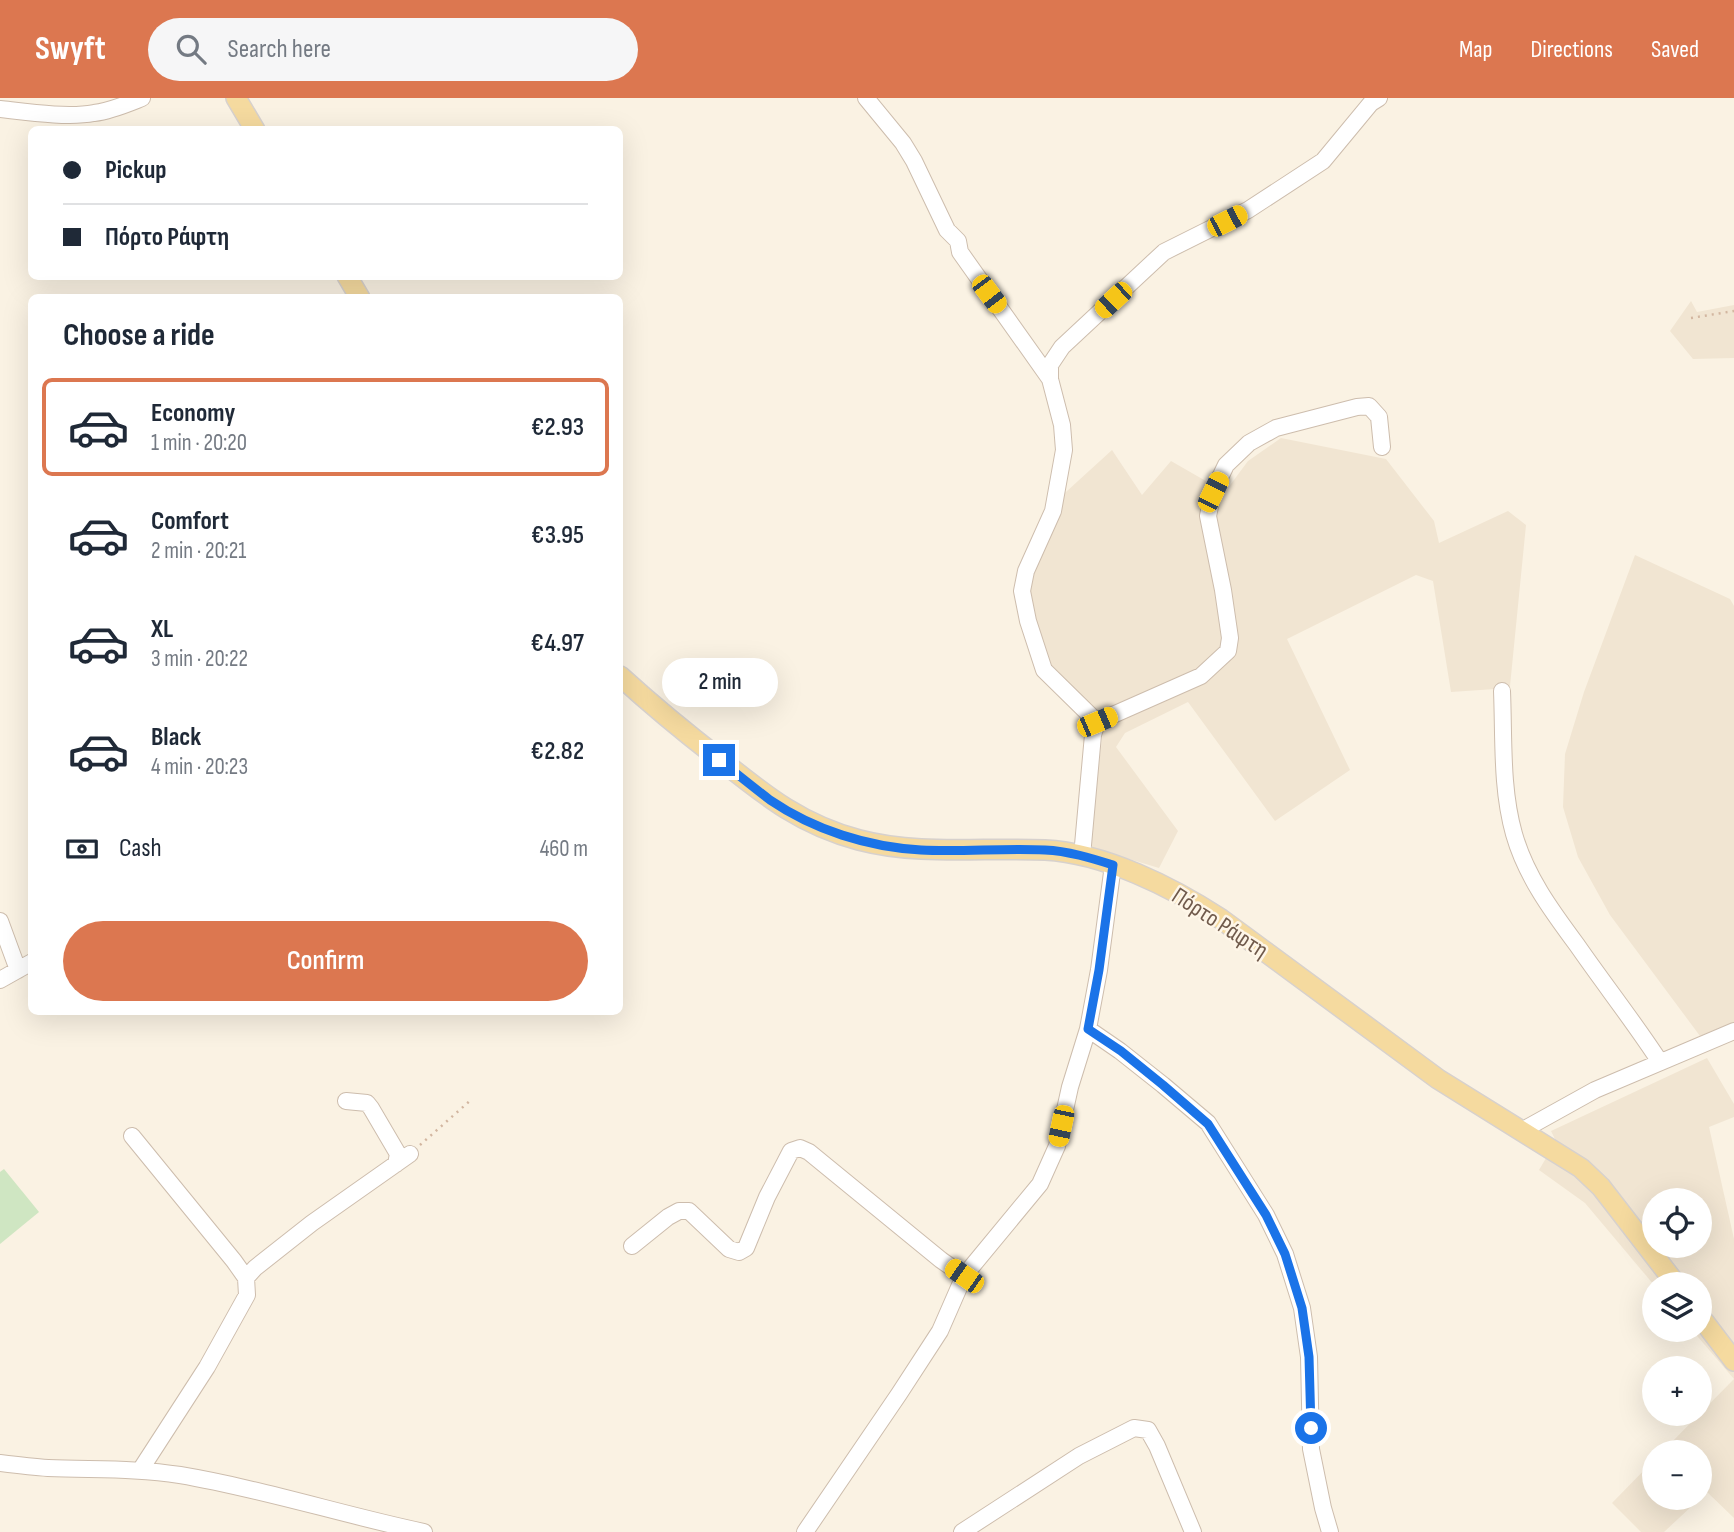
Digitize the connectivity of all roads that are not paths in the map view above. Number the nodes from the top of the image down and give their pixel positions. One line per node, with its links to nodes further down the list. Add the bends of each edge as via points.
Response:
1 (142, 98): 5 (street, via 93,114)
2 (236, 98): 6 (main road)
3 (866, 98): 7 (street, via 903,143 960,252)
4 (1372, 100): 7 (street, via 1322,161 1248,210 1164,252 1062,347 1050,366)
5 (0, 109)
6 (254, 126)
7 (1050, 379): 11 (street, via 1064,450 1053,511 1022,591 1044,670)
8 (1382, 447): 11 (street, via 1379,417 1368,406 1357,407 1276,428 1249,443 1226,465 1208,516 1223,590 1228,651 1202,676)
9 (623, 679): 12 (main road, Πόρτο Ράφτη, via 770,800 829,831 921,850 1047,850)
10 (1502, 691): 19 (street, via 1506,794 1528,873)
11 (1097, 722): 12 (street)
12 (1082, 856): 13 (main road, Πόρτο Ράφτη)
13 (1113, 865): 17 (street); 21 (main road, Πόρτο Ράφτη, via 1167,887 1221,919 1438,1079)
14 (0, 921): 15 (street)
15 (25, 966): 16 (street)
16 (0, 980)
17 (1088, 1029): 25 (street, via 1057,1146 1040,1184); 35 (street, via 1208,1124 1266,1215 1285,1254 1302,1308 1309,1357 1311,1449)
18 (1734, 1031): 19 (street)
19 (1660, 1062): 21 (street, via 1595,1090)
20 (346, 1101): 26 (street, via 367,1103 403,1159 312,1223)
21 (1523, 1130): 24 (main road, Πόρτο Ράφτη, via 1581,1168 1601,1187)
22 (132, 1136): 26 (street)
23 (632, 1246): 25 (street, via 668,1217 690,1211 729,1249 739,1252 746,1248 791,1151 800,1148)
24 (1667, 1272)
25 (964, 1276): 31 (street, via 940,1331)
26 (246, 1278): 30 (street, via 247,1295)
27 (1712, 1332): 28 (main road)
28 (1734, 1362)
29 (0, 1463): 30 (street)
30 (141, 1469): 32 (street)
31 (813, 1529)
32 (424, 1532)
33 (962, 1532): 34 (street, via 1079,1456 1134,1428 1148,1430)
34 (1193, 1532)
35 (1331, 1532)

